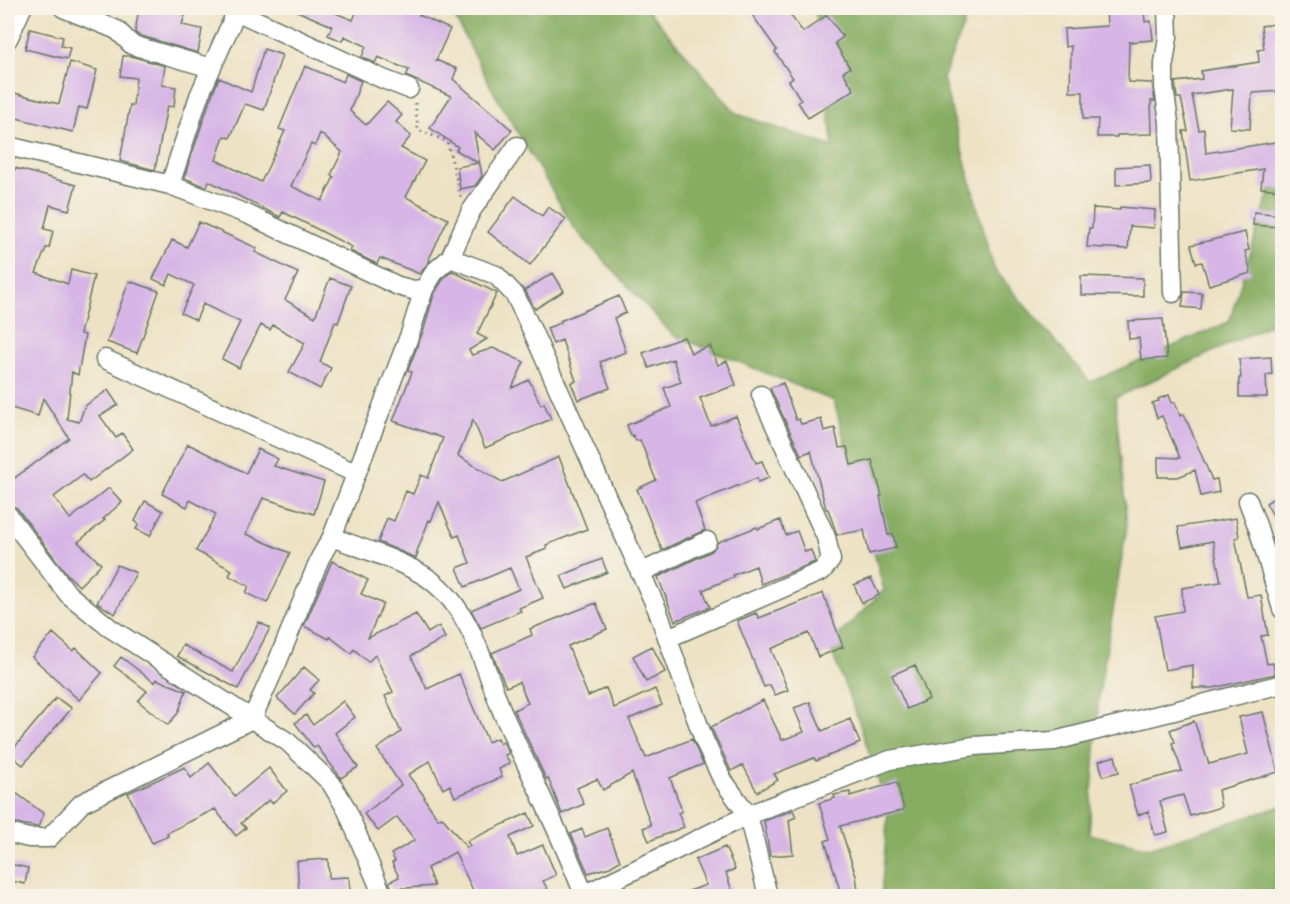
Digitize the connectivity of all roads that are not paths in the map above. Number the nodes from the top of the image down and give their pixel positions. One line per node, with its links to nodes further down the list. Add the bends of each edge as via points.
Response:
1 (21, 8): 5 (street)
2 (63, 8): 6 (street, via 117,30 132,45)
3 (1167, 8): 13 (street, via 1164,87 1169,122)
4 (237, 9): 6 (street); 7 (street)
5 (8, 39)
6 (211, 68): 10 (street)
7 (409, 89)
8 (8, 146): 10 (street)
9 (517, 146): 11 (street, via 471,211)
10 (170, 185): 12 (street, via 249,215 398,286)
11 (450, 258): 12 (street, via 435,271); 21 (street, via 496,275 514,295)
12 (424, 289): 16 (street)
13 (1173, 292)
14 (105, 359): 16 (street)
15 (761, 395): 23 (street, via 826,537 831,560 822,571)
16 (355, 473): 19 (street)
17 (1248, 501): 22 (street)
18 (8, 515): 25 (street, via 68,594 110,628)
19 (332, 537): 25 (street); 28 (street, via 432,580 455,605 475,638 503,713 572,863)
20 (708, 542): 21 (street)
21 (640, 573): 23 (street)
22 (1282, 609)
23 (668, 638): 26 (street, via 704,740 722,778)
24 (1282, 684): 26 (street, via 1054,741 974,746 890,760)
25 (252, 719): 27 (street, via 82,803 49,838); 29 (street, via 288,742 331,783 346,808)
26 (748, 815): 28 (street); 30 (street)
27 (8, 833)
28 (592, 894)
29 (383, 897)
30 (768, 897)

